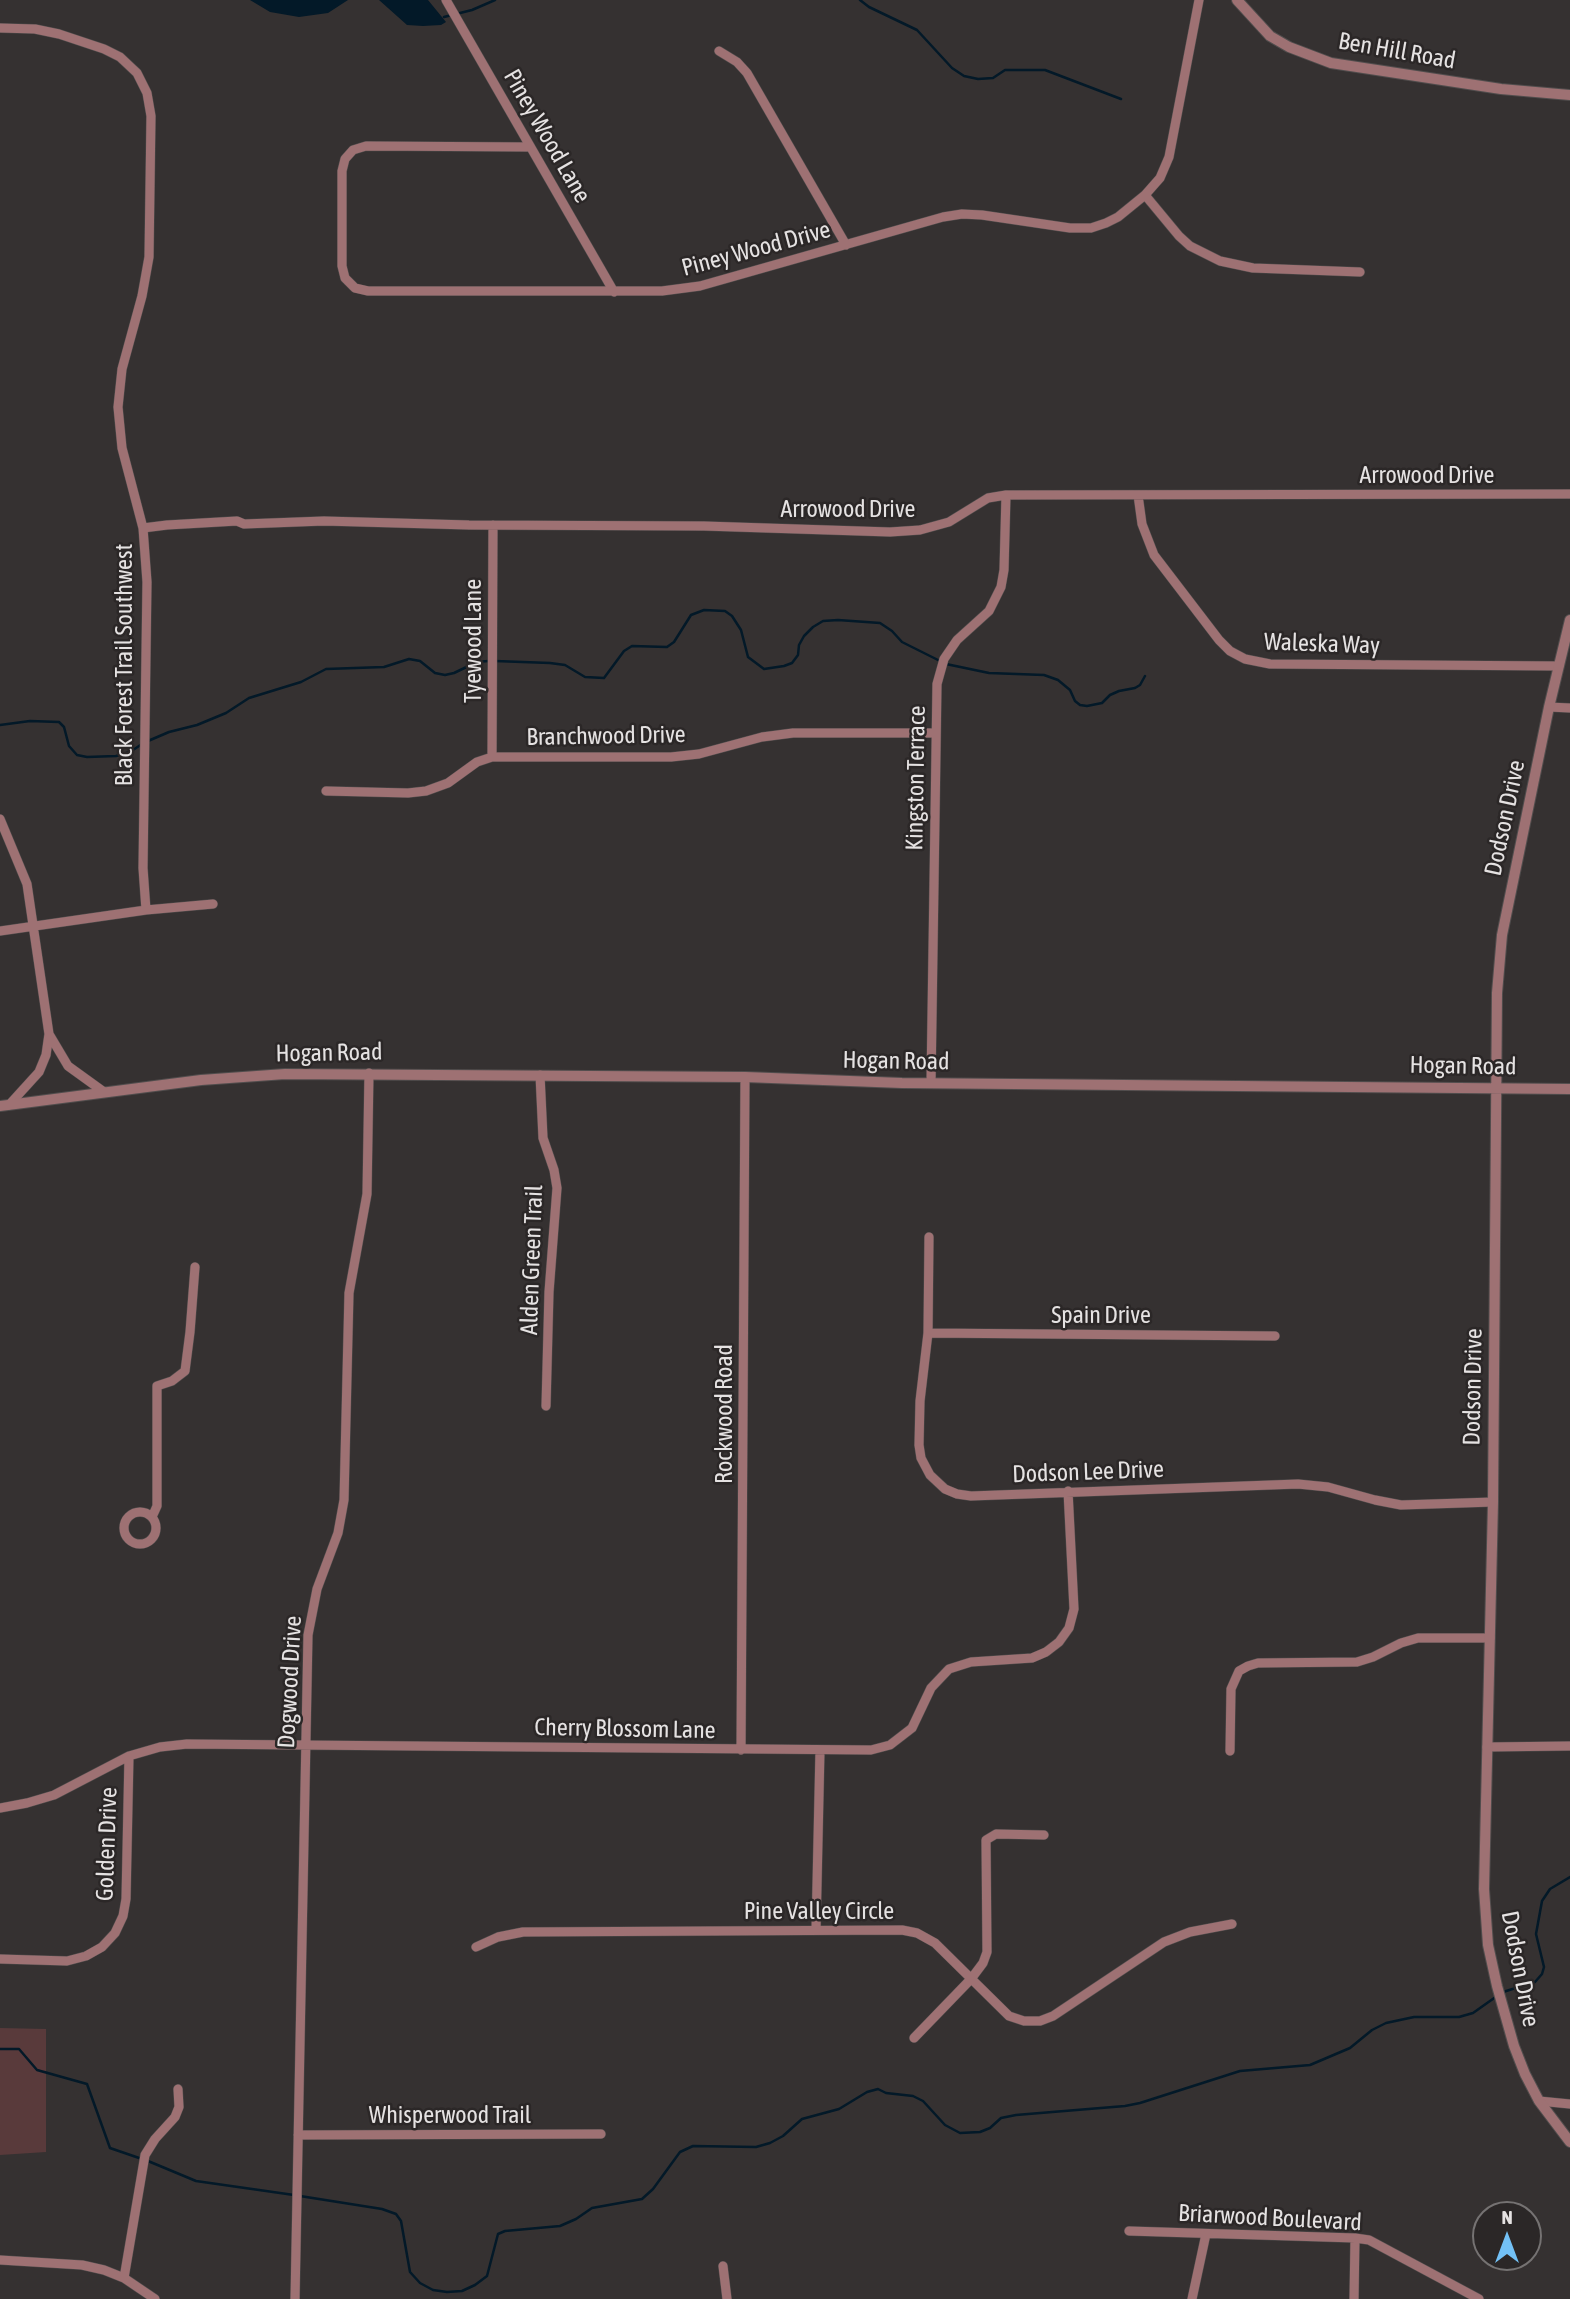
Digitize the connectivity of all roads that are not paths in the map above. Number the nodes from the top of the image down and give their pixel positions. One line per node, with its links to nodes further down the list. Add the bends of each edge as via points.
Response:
1 (446, 0): 7 (street, Piney Wood Lane)
2 (1199, 0): 8 (street, Piney Wood Drive, via 1169,157 1160,178)
3 (1237, 0): 6 (street, Ben Hill Road, via 1270,36 1331,63)
4 (0, 28): 16 (street, Black Forest Trail Southwest, via 35,29 104,49 137,73 147,93 151,116 149,257 122,369 118,407 122,448)
5 (719, 51): 9 (street, via 747,74)
6 (1570, 95)
7 (530, 147): 11 (street, Piney Wood Lane); 11 (street, Piney Wood Drive, via 366,146 353,150 342,171 345,278 368,292)
8 (1145, 195): 9 (street, Piney Wood Drive, via 1118,218 1091,228 962,214); 10 (street, via 1190,246 1220,261 1253,268)
9 (846, 245): 11 (street, Piney Wood Drive, via 700,286)
10 (1360, 272)
11 (614, 292)
12 (1570, 494): 14 (street, Arrowood Drive)
13 (1006, 495): 14 (street, Arrowood Drive); 15 (street, Arrowood Drive, via 988,498 949,522 890,532); 21 (street, Kingston Terrace, via 1001,587 989,611 957,640 943,662 937,684)
14 (1139, 495): 18 (street, Waleska Way, via 1142,524 1154,555 1219,640 1245,659 1270,664)
15 (493, 525): 16 (street, Arrowood Drive, via 215,521); 22 (street, Tyewood Lane)
16 (143, 528): 26 (street, Black Forest Trail Southwest, via 147,582)
17 (1570, 620): 18 (street, Dodson Drive)
18 (1559, 666): 19 (street, Dodson Drive)
19 (1549, 707): 20 (street); 34 (street, Dodson Drive, via 1503,935 1497,993)
20 (1570, 708)
21 (936, 733): 22 (street, Branchwood Drive, via 793,733 671,757); 33 (street, Kingston Terrace)
22 (492, 757): 23 (street, Branchwood Drive, via 426,791)
23 (326, 791)
24 (0, 819): 27 (street, via 27,884)
25 (214, 904): 26 (street)
26 (146, 910): 27 (street)
27 (35, 926): 28 (street); 29 (street)
28 (0, 931)
29 (49, 1034): 36 (street, via 68,1066); 37 (street, via 39,1072)
30 (369, 1073): 31 (street, Hogan Road); 36 (street, Hogan Road, via 285,1074); 47 (street, Dogwood Drive, via 367,1194 349,1293 344,1500 338,1533 310,1615)
31 (540, 1075): 32 (street, Hogan Road); 42 (street, Alden Green Trail, via 543,1138 557,1188)
32 (745, 1077): 33 (street, Hogan Road); 50 (street, Rockwood Road)
33 (932, 1083): 34 (street, Hogan Road)
34 (1497, 1088): 35 (street, Hogan Road); 44 (street, Dodson Drive)
35 (1570, 1089)
36 (104, 1092): 37 (street, Hogan Road)
37 (5, 1106)
38 (929, 1237): 40 (street, Dodson Lee Drive)
39 (195, 1267): 45 (street, via 185,1371 157,1386 157,1506)
40 (928, 1333): 41 (street, Spain Drive); 43 (street, Dodson Lee Drive, via 919,1444 930,1475 945,1489 971,1496)
41 (1275, 1336)
42 (546, 1406)
43 (1068, 1491): 44 (street, Dodson Lee Drive, via 1298,1484 1401,1505); 51 (street, Cherry Blossom Lane, via 1074,1609 1059,1642 1032,1658 971,1662 949,1669 931,1688 912,1728 890,1745 871,1750)
44 (1493, 1502): 46 (street, Dodson Drive)
45 (152, 1517)
46 (1490, 1638): 49 (street, Dodson Drive); 52 (street, via 1418,1638 1357,1662 1248,1666 1239,1671 1231,1689)
47 (306, 1744): 50 (street, Cherry Blossom Lane); 53 (street, Cherry Blossom Lane, via 187,1744); 66 (street, Dogwood Drive)
48 (1570, 1746): 49 (street)
49 (1487, 1747): 63 (street, Dodson Drive, via 1484,1889 1488,1945 1514,2046)
50 (741, 1750): 51 (street, Cherry Blossom Lane)
51 (820, 1750): 57 (street)
52 (1230, 1751)
53 (130, 1756): 54 (street, Cherry Blossom Lane, via 54,1795); 59 (street, Golden Drive, via 126,1899 115,1933 102,1947 67,1961)
54 (0, 1808)
55 (1044, 1835): 60 (street, via 996,1834 985,1840 987,1952)
56 (1232, 1924): 60 (street, Pine Valley Circle, via 1164,1942 1040,2021 1009,2016)
57 (816, 1930): 58 (street, Pine Valley Circle, via 523,1932); 60 (street, Pine Valley Circle, via 917,1933 935,1942)
58 (476, 1947)
59 (0, 1959)
60 (971, 1979): 61 (street)
61 (914, 2038)
62 (178, 2089): 73 (street, via 175,2117 145,2155)
63 (1539, 2101): 64 (street); 67 (street, Dodson Drive)
64 (1570, 2104)
65 (601, 2134): 66 (street, Whisperwood Trail)
66 (298, 2135): 75 (street, Dogwood Drive)
67 (1570, 2142)
68 (1129, 2231): 69 (street, Briarwood Boulevard)
69 (1206, 2234): 70 (street, Briarwood Boulevard); 77 (street)
70 (1355, 2238): 78 (street); 79 (street, Briarwood Boulevard, via 1381,2245)
71 (0, 2260): 73 (street, via 82,2265)
72 (723, 2266): 76 (street)
73 (124, 2278): 74 (street)
74 (155, 2299)
75 (295, 2299)
76 (727, 2299)
77 (1192, 2299)
78 (1354, 2299)
79 (1479, 2299)

